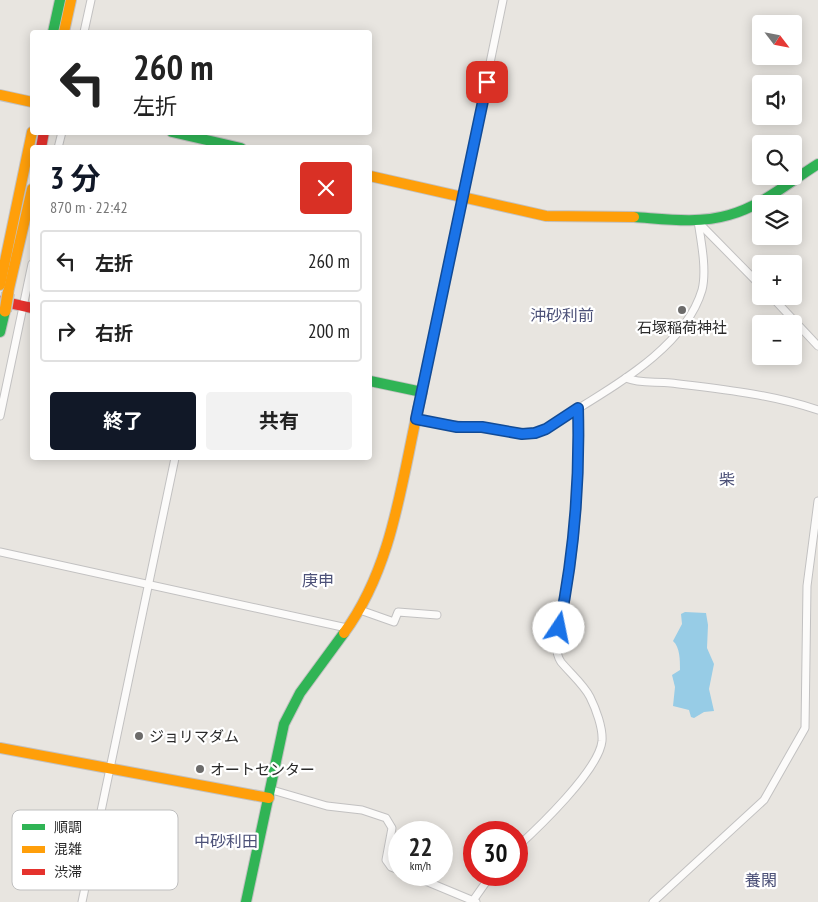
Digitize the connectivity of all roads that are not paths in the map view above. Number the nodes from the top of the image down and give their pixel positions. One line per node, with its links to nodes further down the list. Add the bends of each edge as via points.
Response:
1 (60, 0): 5 (main road)
2 (71, 0): 6 (main road)
3 (91, 0): 7 (street)
4 (503, 0): 16 (street)
5 (53, 30)
6 (64, 30)
7 (84, 30)
8 (0, 95): 9 (main road)
9 (30, 102)
10 (31, 135): 20 (main road)
11 (185, 135): 12 (main road)
12 (228, 145)
13 (818, 164): 17 (main road, via 761,202 730,215)
14 (372, 176): 16 (main road)
15 (30, 197): 20 (main road)
16 (463, 197): 17 (main road, via 546,216); 27 (street)
17 (698, 221): 18 (street); 25 (street, via 702,288 696,306 656,354)
18 (752, 277)
19 (30, 286): 22 (street)
20 (3, 298): 22 (main road); 23 (main road)
21 (779, 305): 24 (street)
22 (28, 307): 30 (street)
23 (0, 332)
24 (818, 346)
25 (626, 378): 28 (street); 29 (street, via 634,382 669,383 787,400)
26 (372, 381): 27 (main road)
27 (422, 392): 31 (main road)
28 (578, 408): 31 (street, via 546,429 522,434); 44 (street, via 575,527 556,644 557,656 590,696 602,740 599,753 570,792)
29 (818, 410)
30 (0, 416)
31 (416, 419): 36 (main road, via 386,550)
32 (175, 460): 35 (street)
33 (818, 501): 51 (street, via 807,586 805,728 764,800)
34 (0, 552): 35 (street)
35 (148, 584): 38 (street); 40 (street)
36 (360, 610): 37 (street, via 394,622 398,612); 38 (main road)
37 (437, 616)
38 (346, 628): 41 (main road, via 291,706 284,724)
39 (0, 748): 40 (main road)
40 (110, 768): 41 (main road); 42 (street)
41 (270, 794): 43 (street, via 362,810); 50 (main road)
42 (101, 810)
43 (388, 821)
44 (528, 836)
45 (388, 849): 46 (street)
46 (388, 863)
47 (437, 886): 49 (street)
48 (483, 886): 49 (street)
49 (473, 901)
50 (246, 902)
51 (653, 902)

